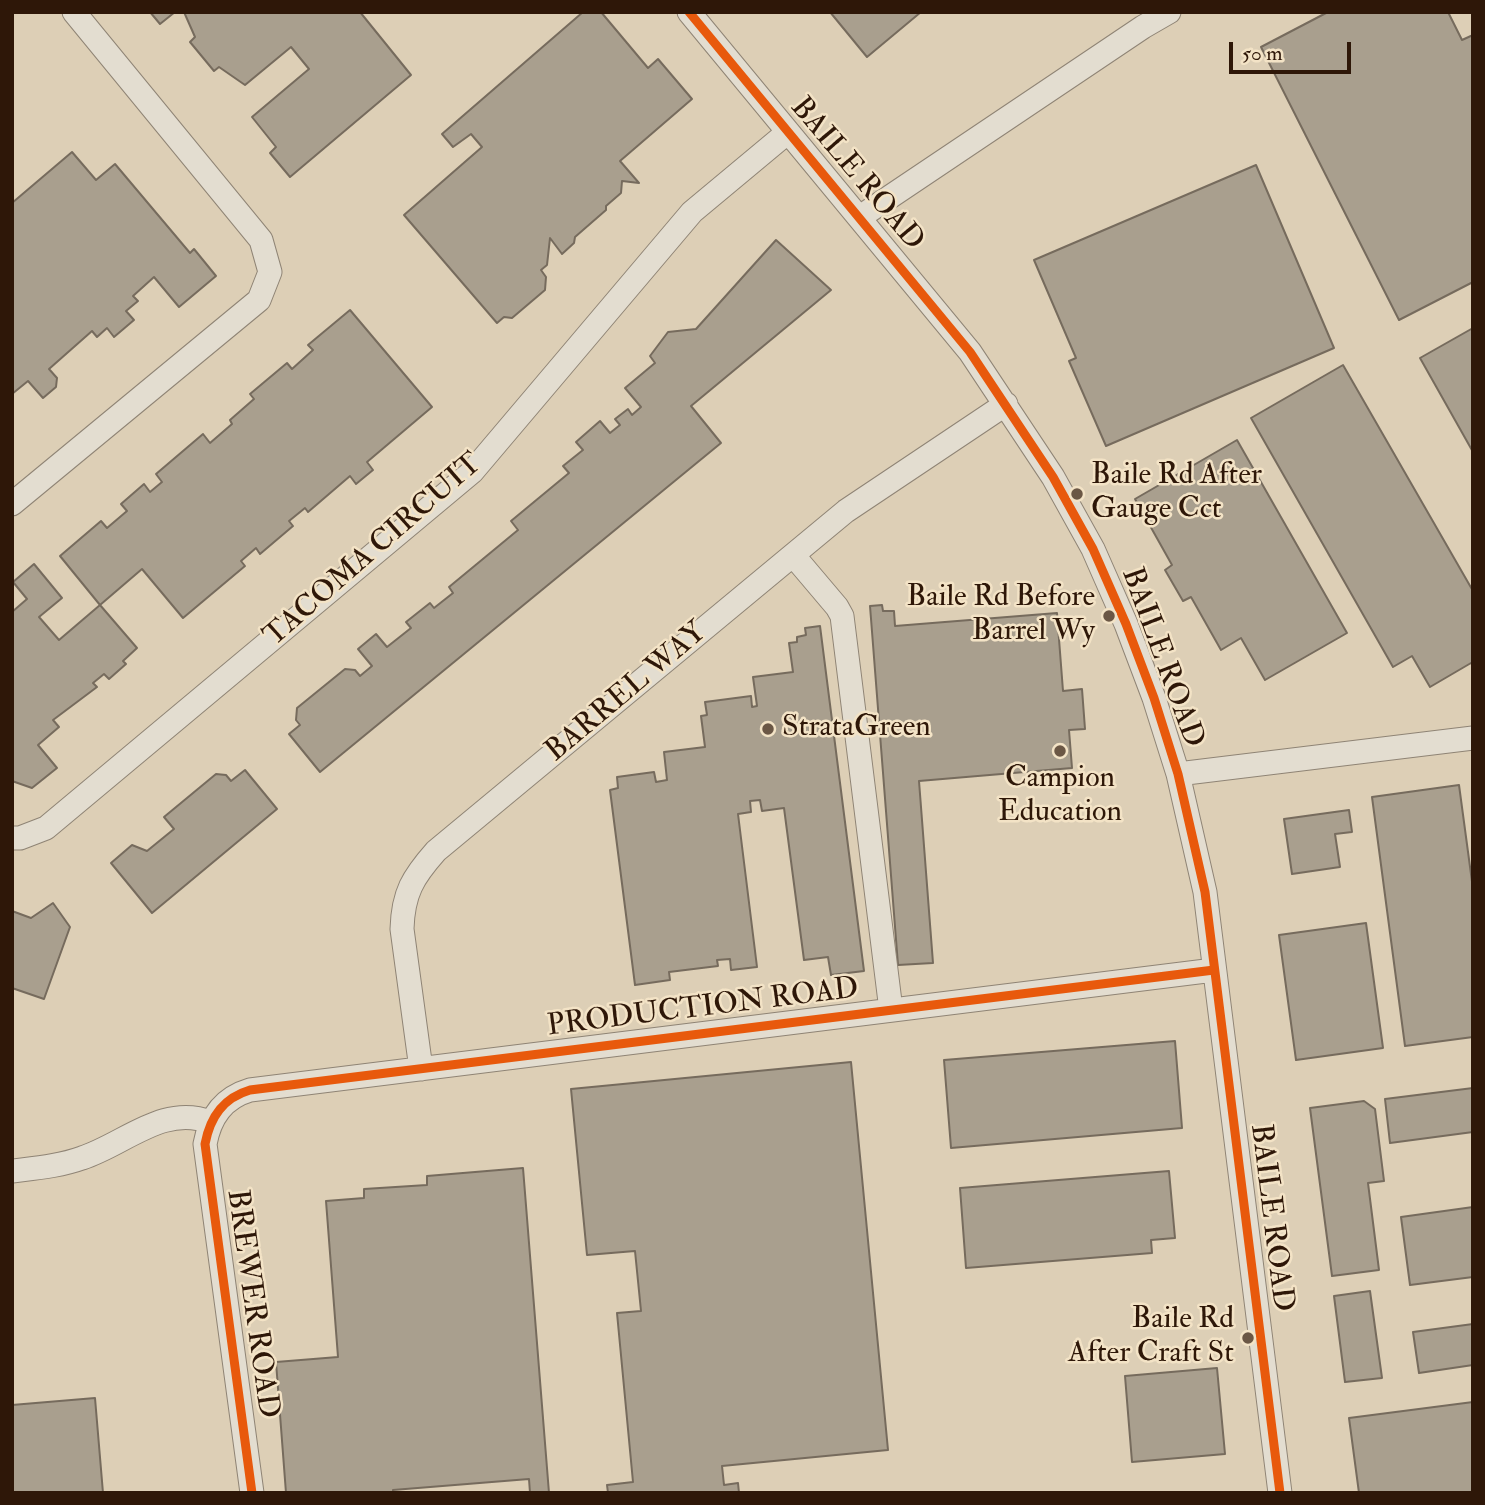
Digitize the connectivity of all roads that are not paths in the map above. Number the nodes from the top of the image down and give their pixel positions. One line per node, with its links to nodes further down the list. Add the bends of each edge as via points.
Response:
1 (74, 12): 7 (street, via 261,240 270,272 259,300)
2 (689, 12): 4 (street, BAILE ROAD)
3 (1169, 12): 5 (street)
4 (788, 131): 5 (street, BAILE ROAD); 11 (street, TACOMA CIRCUIT, via 692,212 472,472 46,828)
5 (860, 217): 6 (street, BAILE ROAD, via 970,352)
6 (1006, 404): 8 (street, BARREL WAY, via 846,510); 10 (street, BAILE ROAD, via 1054,477 1093,549 1154,698)
7 (12, 504)
8 (793, 555): 13 (street, via 842,615); 14 (street, BARREL WAY, via 436,851 418,872 403,907 402,929)
9 (1473, 738): 10 (street)
10 (1178, 774): 12 (street, BAILE ROAD, via 1205,892)
11 (12, 838)
12 (1214, 970): 13 (street, PRODUCTION ROAD); 18 (street, BAILE ROAD)
13 (891, 1010): 14 (street, PRODUCTION ROAD)
14 (421, 1069): 15 (street, PRODUCTION ROAD, via 250,1090 226,1102)
15 (210, 1122): 16 (street, via 178,1117 157,1122 80,1159); 17 (street, BREWER ROAD, via 207,1164)
16 (12, 1171)
17 (252, 1493)
18 (1280, 1493)

